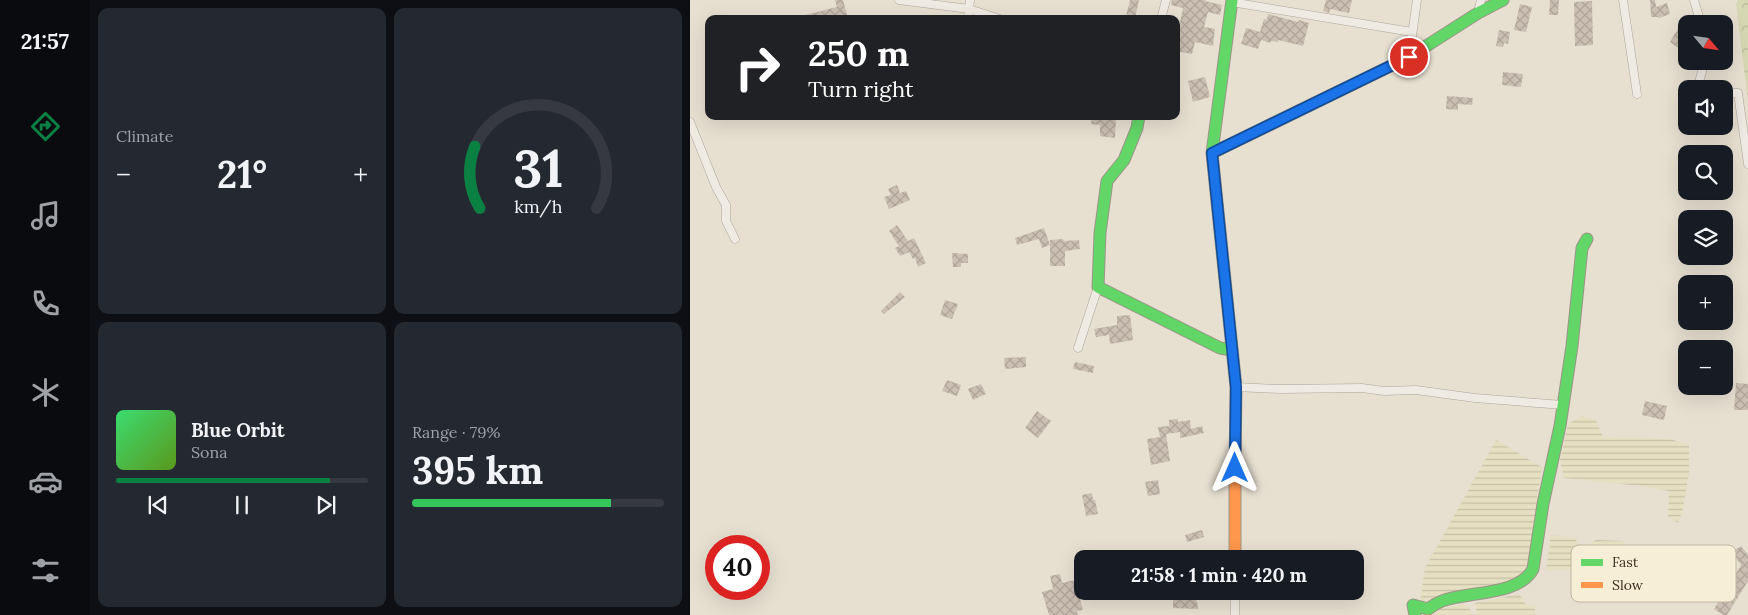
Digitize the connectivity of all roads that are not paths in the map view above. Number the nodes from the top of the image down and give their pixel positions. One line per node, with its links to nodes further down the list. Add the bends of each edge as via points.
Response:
1 (898, 0): 10 (street)
2 (970, 0): 10 (street)
3 (1166, 0): 14 (street)
4 (1417, 0): 16 (street)
5 (1481, 0): 11 (street)
6 (1503, 0): 11 (street)
7 (1624, 0): 18 (street)
8 (1694, 0): 15 (street)
9 (1232, 1): 16 (street); 22 (street)
10 (969, 9): 12 (street); 13 (street)
11 (1478, 13): 17 (street)
12 (968, 15)
13 (988, 15)
14 (1162, 15)
15 (1698, 15)
16 (1412, 32): 17 (street)
17 (1409, 57): 22 (street)
18 (1637, 94)
19 (1733, 94): 23 (street, via 1738,94)
20 (1138, 120): 26 (street, via 1124,160 1107,181 1100,233)
21 (690, 122): 24 (street, via 726,205 726,220)
22 (1212, 153): 28 (street)
23 (1748, 164)
24 (734, 239)
25 (1587, 239): 30 (street, via 1582,248)
26 (1098, 287): 27 (street); 28 (street, via 1220,348)
27 (1078, 348)
28 (1232, 350): 29 (street)
29 (1236, 387): 30 (street, via 1362,388 1384,392 1416,390); 31 (street)
30 (1563, 405): 34 (street, via 1543,504 1535,566 1528,579 1517,585 1441,601 1428,609 1413,605)
31 (1235, 550)
32 (1235, 600): 33 (street)
33 (1235, 615)
34 (1415, 615)

